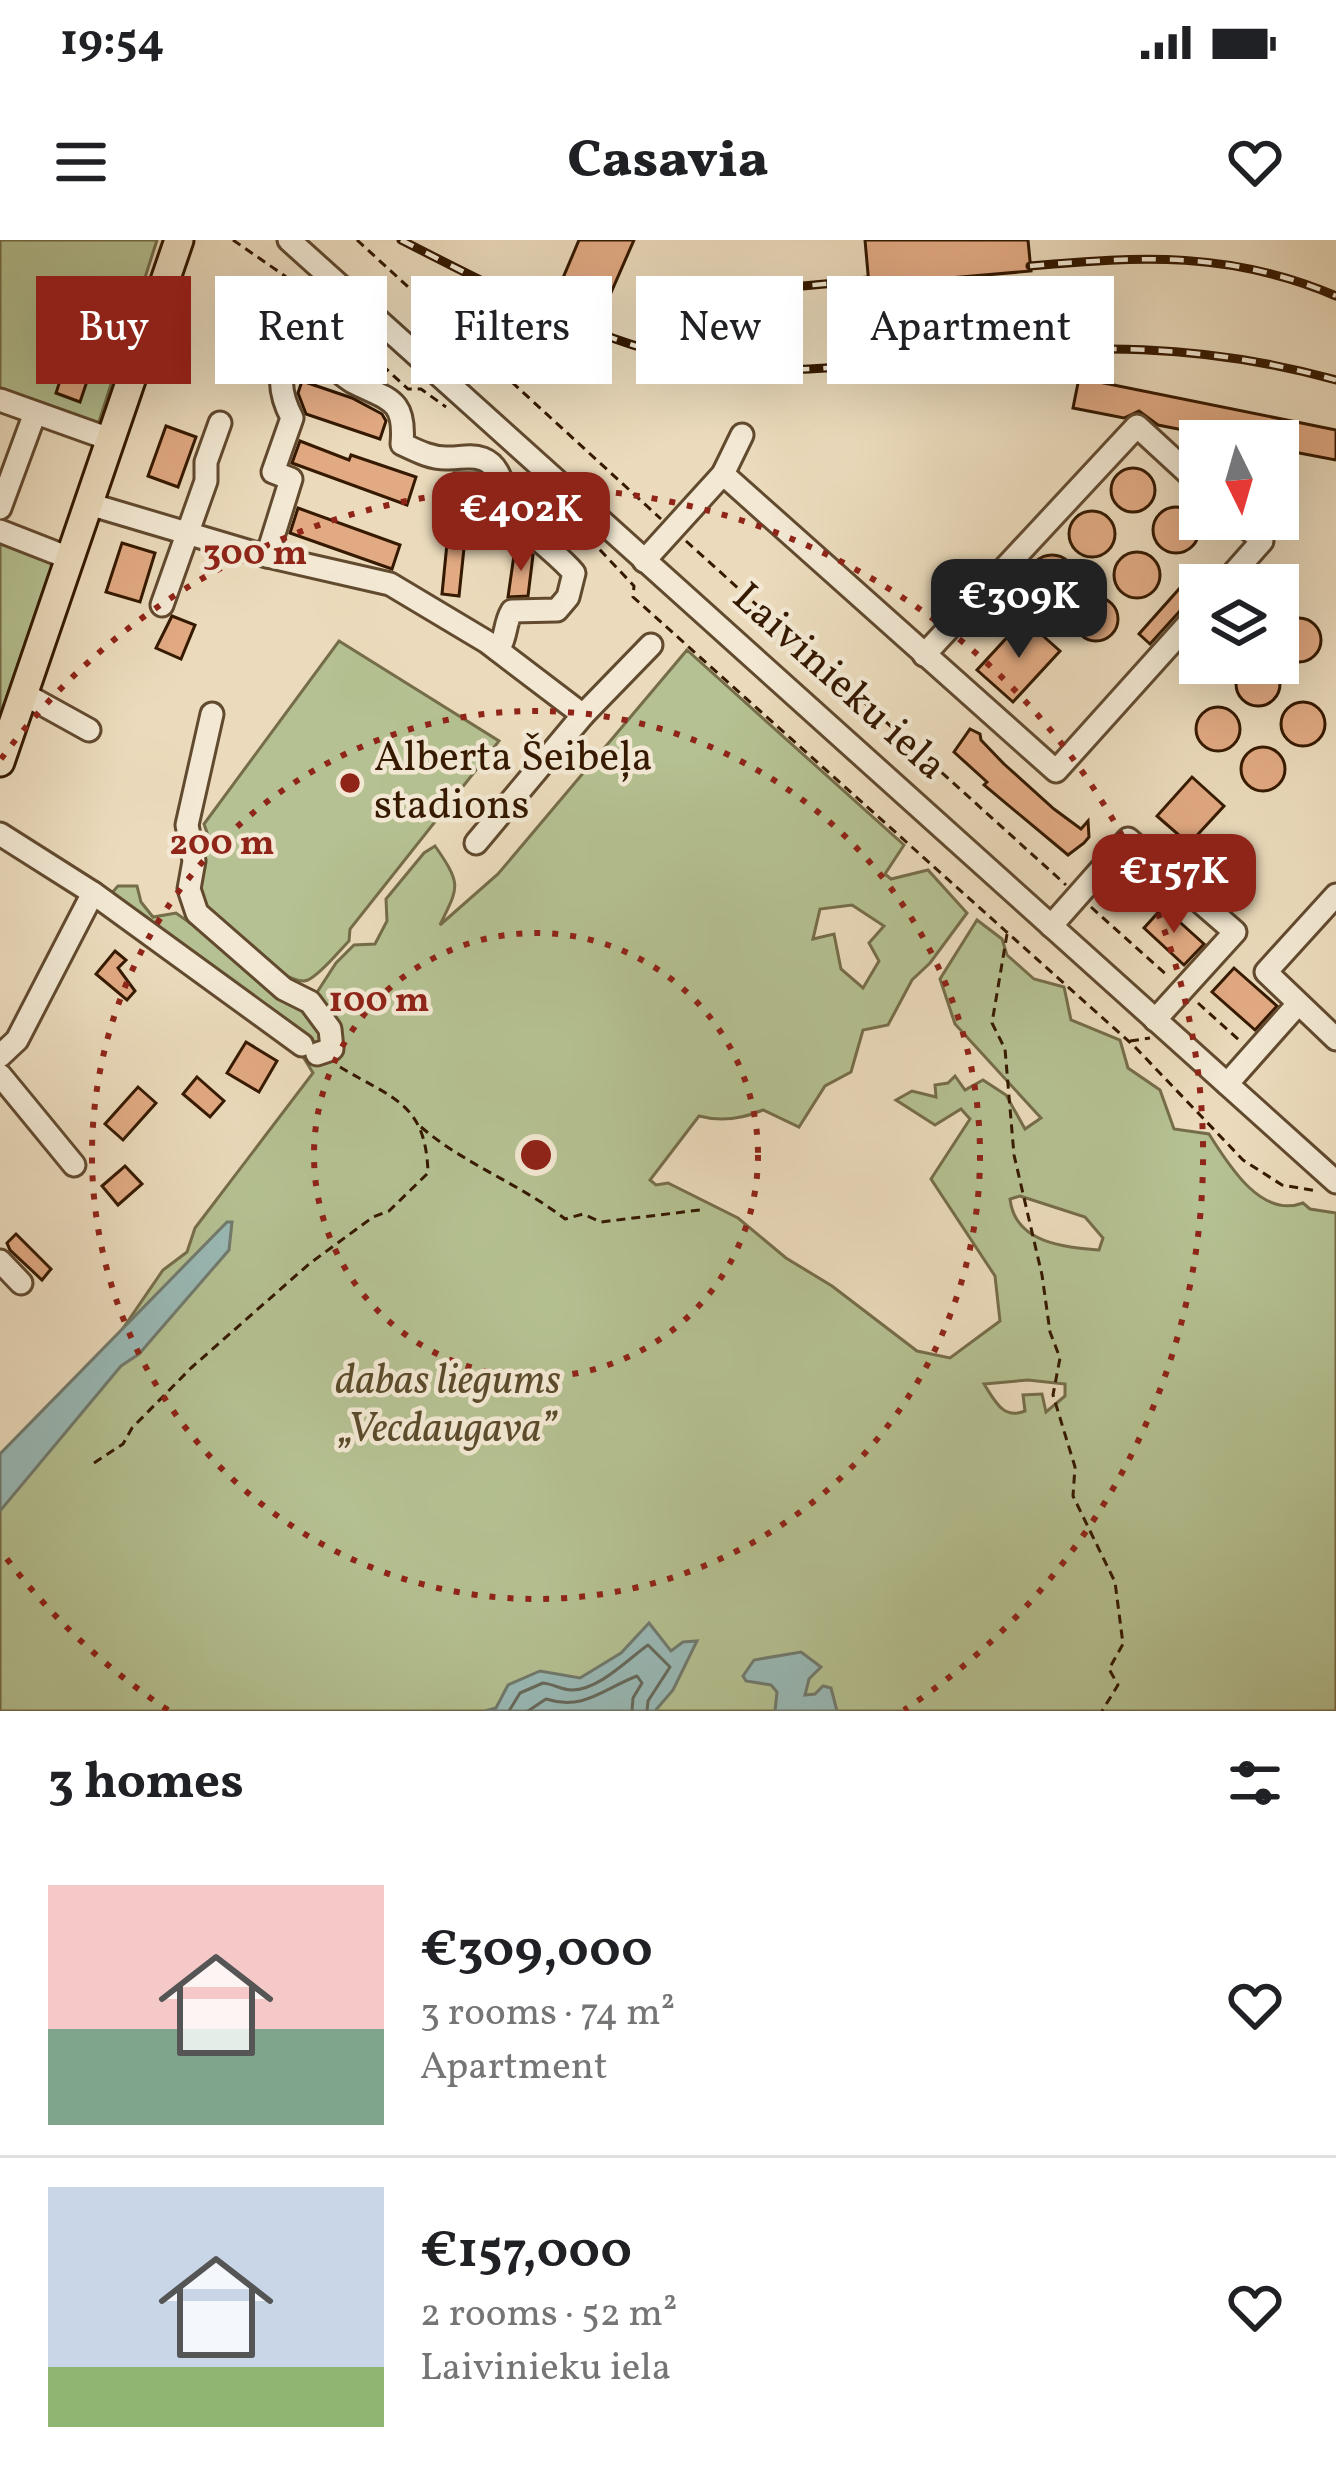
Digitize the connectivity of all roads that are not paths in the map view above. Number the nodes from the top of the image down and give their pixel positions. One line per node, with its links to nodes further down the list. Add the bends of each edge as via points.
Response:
1 (178, 240): 7 (main road)
2 (289, 240): 17 (street, Laivinieku iela)
3 (0, 400): 4 (street)
4 (35, 413): 7 (street); 11 (street)
5 (220, 423): 13 (street)
6 (742, 434): 9 (street)
7 (112, 440): 10 (main road)
8 (1179, 464): 23 (street, via 1137,425)
9 (723, 474): 17 (street); 23 (street)
10 (89, 504): 13 (street); 16 (main road)
11 (0, 508)
12 (0, 530): 16 (street)
13 (186, 533): 15 (street); 19 (street)
14 (1261, 540): 18 (street)
15 (267, 556): 22 (street, via 390,584); 22 (street, via 291,479 273,472 292,418 281,378 292,347 395,403 404,420 402,444 428,457 487,460 512,510 574,573 557,610 512,611)
16 (69, 558): 24 (main road)
17 (644, 561): 33 (street, Laivinieku iela)
18 (1242, 564)
19 (162, 605)
20 (1179, 633): 23 (street, via 1055,771)
21 (651, 645): 26 (street)
22 (498, 650): 26 (street)
23 (924, 655)
24 (24, 694): 27 (street); 28 (main road)
25 (212, 714): 31 (street, via 187,825 196,913 310,1003 330,1029 332,1049 310,1049)
26 (583, 715): 30 (street)
27 (89, 730)
28 (0, 762)
29 (0, 834): 31 (street)
30 (476, 844)
31 (93, 892): 37 (street, via 17,1040)
32 (1336, 896): 34 (street, via 1266,972)
33 (1051, 926): 35 (street, Laivinieku iela); 35 (street, via 1128,839 1234,932)
34 (1298, 1004): 36 (street); 39 (street)
35 (1155, 1020): 39 (street, Laivinieku iela)
36 (1336, 1039)
37 (0, 1057)
38 (0, 1075): 40 (street)
39 (1226, 1084): 41 (street, Laivinieku iela)
40 (74, 1166)
41 (1333, 1180)
42 (0, 1261): 43 (street)
43 (21, 1283)

